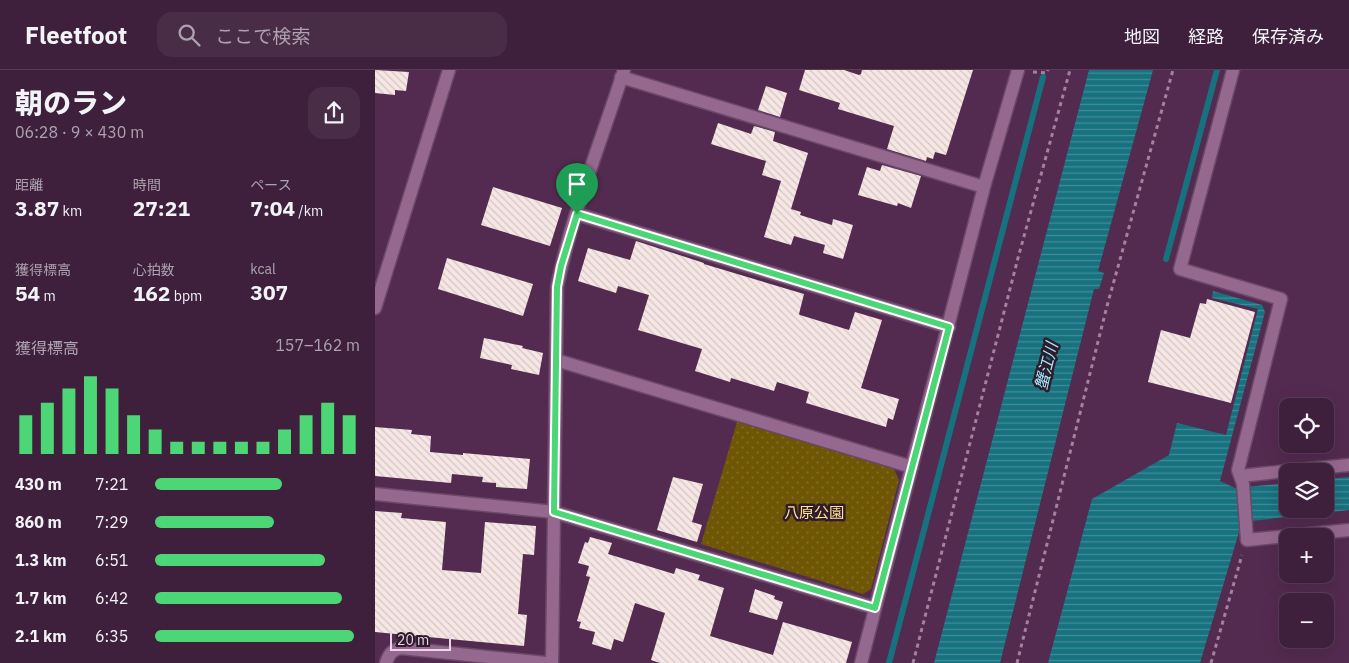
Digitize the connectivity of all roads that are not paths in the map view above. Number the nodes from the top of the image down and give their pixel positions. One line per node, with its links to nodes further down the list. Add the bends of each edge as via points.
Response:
1 (449, 70): 7 (street)
2 (1018, 70): 5 (street)
3 (1233, 70): 15 (street, via 1180,269 1281,299 1238,470)
4 (623, 74): 5 (street); 6 (street)
5 (984, 187): 9 (street)
6 (577, 214): 9 (street); 10 (street, via 557,287)
7 (377, 295): 8 (street)
8 (375, 308)
9 (949, 327): 13 (street)
10 (556, 360): 13 (street); 17 (street)
11 (1349, 465): 12 (street)
12 (1334, 466)
13 (912, 467): 19 (street)
14 (1279, 473): 15 (street)
15 (1241, 480): 18 (street, via 1247,540)
16 (375, 494): 17 (street)
17 (554, 512): 19 (street); 22 (street)
18 (1349, 530)
19 (875, 608): 23 (street)
20 (387, 663): 21 (street, via 389,654 401,648)
21 (546, 663)
22 (553, 663)
23 (861, 663)

